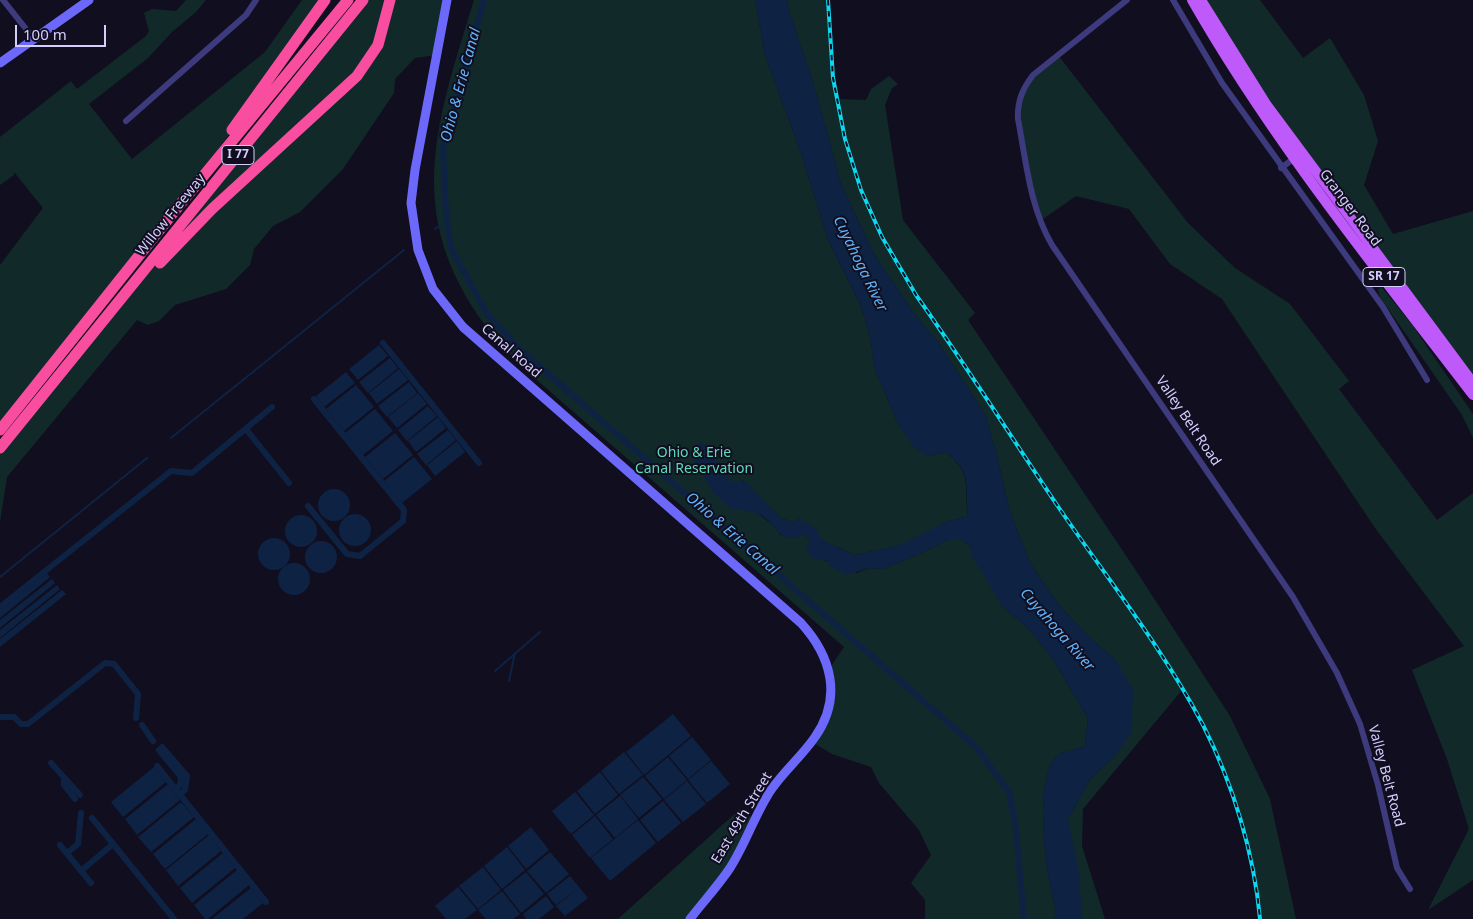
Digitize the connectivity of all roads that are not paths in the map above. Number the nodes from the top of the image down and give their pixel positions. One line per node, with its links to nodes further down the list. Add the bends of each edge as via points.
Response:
1 (3, 0): 13 (street)
2 (89, 0): 13 (street)
3 (256, 0): 15 (street, via 246,16)
4 (324, 0): 18 (highway)
5 (348, 0): 18 (highway, Willow Freeway / I 77)
6 (363, 0): 19 (highway, Willow Freeway / I 77)
7 (447, 0): 27 (street, Canal Road, via 411,203 418,250 433,289 463,327)
8 (1126, 0): 28 (street, Valley Belt Road, via 1033,75 1024,87 1017,108 1018,119 1043,230 1293,598 1337,673 1360,724 1397,868)
9 (1172, 0): 17 (street, via 1222,83)
10 (1192, 0): 16 (main road, Granger Road / SR 17, via 1239,78)
11 (1201, 0): 16 (main road, Granger Road / SR 17)
12 (390, 1): 19 (highway, via 378,45 357,76 212,209)
13 (34, 38): 14 (street)
14 (0, 62)
15 (126, 121)
16 (1298, 155): 17 (street); 20 (main road, Granger Road / SR 17); 24 (main road, Granger Road / SR 17)
17 (1281, 168): 22 (street, via 1383,307)
18 (173, 213): 25 (highway, Willow Freeway / I 77)
19 (113, 310): 26 (highway, Willow Freeway / I 77)
20 (1440, 338): 21 (main road); 23 (main road, Granger Road / SR 17)
21 (1473, 377)
22 (1427, 380)
23 (1473, 382)
24 (1473, 396)
25 (0, 430)
26 (0, 448)
27 (801, 623): 29 (street, East 49th Street, via 824,656 830,686 828,713 816,735 771,790 730,867)
28 (1410, 889)
29 (690, 919)

